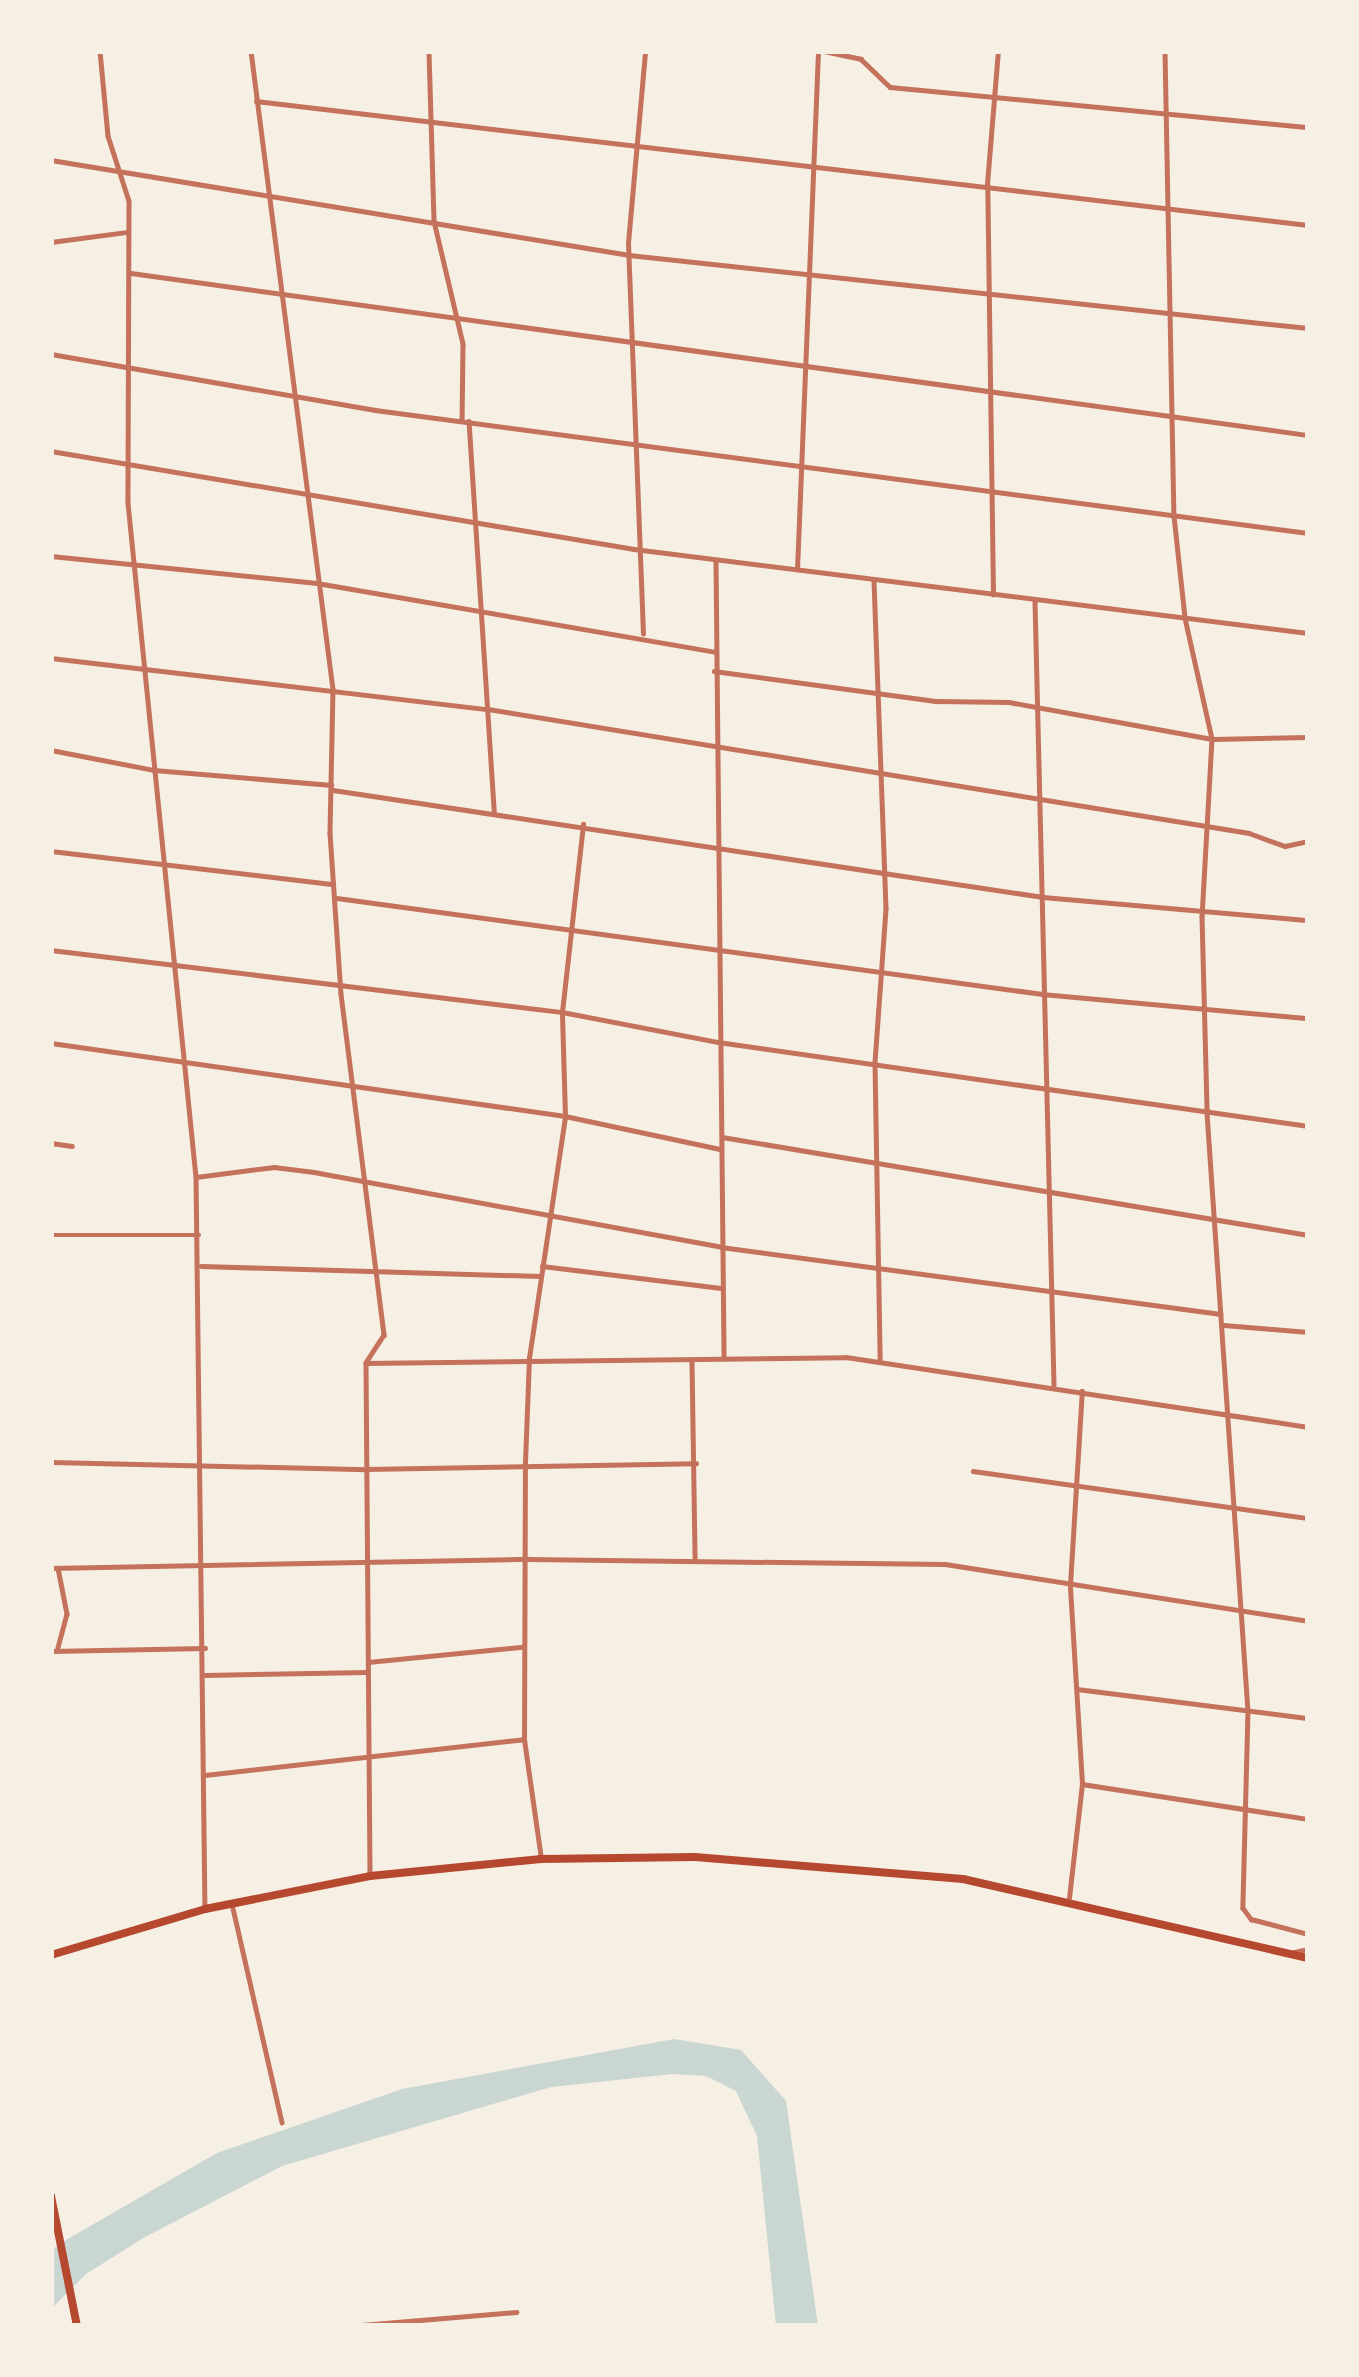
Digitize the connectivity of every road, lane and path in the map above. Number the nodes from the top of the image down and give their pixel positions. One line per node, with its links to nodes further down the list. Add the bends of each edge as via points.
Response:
1 (100, 51): 16 (street, via 108,136)
2 (251, 51): 9 (street)
3 (429, 51): 11 (street)
4 (645, 51): 13 (street)
5 (821, 51): 8 (street, via 861,59 890,86); 15 (street)
6 (998, 51): 8 (street)
7 (1165, 51): 10 (street)
8 (995, 94): 10 (street); 17 (street)
9 (256, 101): 11 (street); 18 (street)
10 (1162, 110): 12 (street); 19 (street)
11 (433, 124): 13 (street); 20 (street)
12 (1308, 127)
13 (633, 144): 15 (street); 24 (street, via 638,182)
14 (51, 160): 16 (street)
15 (809, 161): 17 (street); 25 (street)
16 (123, 169): 18 (street); 22 (street)
17 (987, 184): 19 (street); 27 (street)
18 (266, 192): 20 (street); 28 (street)
19 (1162, 207): 21 (street); 29 (street)
20 (434, 220): 24 (street); 30 (street, via 452,279)
21 (1308, 226)
22 (127, 232): 23 (street); 26 (street)
23 (51, 242)
24 (629, 255): 25 (street); 32 (street)
25 (806, 271): 27 (street); 35 (street)
26 (131, 273): 28 (street); 34 (street)
27 (990, 292): 29 (street); 37 (street)
28 (277, 293): 30 (street); 36 (street)
29 (1170, 313): 31 (street); 38 (street)
30 (453, 319): 32 (street); 39 (street, via 463,344)
31 (1308, 328)
32 (633, 343): 35 (street); 41 (street)
33 (51, 354): 34 (street)
34 (133, 364): 36 (street); 43 (street)
35 (801, 369): 37 (street); 44 (street)
36 (291, 393): 39 (street); 46 (street)
37 (991, 394): 38 (street); 45 (street)
38 (1171, 417): 40 (street); 47 (street)
39 (466, 421): 41 (street); 48 (street)
40 (1308, 435)
41 (635, 446): 44 (street); 50 (street)
42 (51, 451): 43 (street)
43 (130, 459): 46 (street); 53 (street, via 128,503)
44 (804, 463): 45 (street); 54 (street)
45 (992, 488): 47 (street); 57 (street)
46 (303, 491): 48 (street); 56 (street)
47 (1174, 516): 49 (street); 60 (street)
48 (476, 519): 50 (street); 59 (street)
49 (1308, 533)
50 (634, 549): 52 (street); 62 (street)
51 (51, 556): 53 (street)
52 (716, 560): 54 (street); 63 (street)
53 (140, 563): 56 (street); 65 (street)
54 (797, 570): 55 (street)
55 (874, 580): 57 (street); 68 (street)
56 (317, 583): 59 (street); 67 (street)
57 (993, 596): 58 (street)
58 (1035, 601): 60 (street); 69 (street)
59 (482, 612): 62 (street); 70 (street)
60 (1185, 618): 61 (street); 72 (street)
61 (1308, 633)
62 (643, 634): 63 (street)
63 (715, 652): 66 (street)
64 (51, 658): 65 (street)
65 (150, 671): 67 (street); 75 (street)
66 (715, 671): 68 (street); 73 (street)
67 (333, 689): 70 (street); 77 (street)
68 (875, 692): 69 (street); 76 (street)
69 (1041, 708): 72 (street); 78 (street)
70 (488, 709): 73 (street); 79 (street)
71 (1308, 737): 72 (street)
72 (1212, 739): 81 (street)
73 (713, 747): 76 (street); 83 (street)
74 (51, 750): 75 (street)
75 (154, 770): 77 (street); 86 (street)
76 (876, 774): 78 (street); 85 (street)
77 (331, 787): 79 (street); 87 (street)
78 (1043, 804): 81 (street); 88 (street)
79 (494, 811): 80 (street)
80 (583, 824): 83 (street); 92 (street)
81 (1204, 825): 82 (street, via 1285,846); 90 (street)
82 (1308, 841)
83 (723, 845): 85 (street); 93 (street)
84 (51, 850): 86 (street)
85 (879, 866): 88 (street); 96 (street)
86 (161, 868): 87 (street); 95 (street)
87 (333, 884): 89 (street)
88 (1043, 897): 90 (street); 98 (street)
89 (335, 898): 92 (street); 97 (street)
90 (1202, 916): 91 (street); 99 (street)
91 (1308, 920)
92 (571, 926): 93 (street); 100 (street)
93 (718, 945): 96 (street); 102 (street)
94 (51, 950): 95 (street)
95 (174, 966): 97 (street); 104 (street)
96 (884, 967): 98 (street); 105 (street)
97 (341, 985): 100 (street); 106 (street)
98 (1042, 994): 99 (street); 107 (street)
99 (1205, 1011): 101 (street); 108 (street)
100 (562, 1012): 102 (street); 109 (street)
101 (1308, 1018)
102 (718, 1042): 105 (street); 111 (street)
103 (51, 1043): 104 (street)
104 (184, 1063): 106 (street); 116 (street)
105 (875, 1064): 107 (street); 115 (street)
106 (352, 1084): 109 (street); 117 (street)
107 (1044, 1092): 108 (street); 118 (street)
108 (1207, 1113): 110 (street); 120 (street)
109 (565, 1116): 114 (street); 119 (street)
110 (1308, 1126)
111 (722, 1137): 114 (street); 115 (street)
112 (51, 1143): 113 (street)
113 (72, 1146)
114 (723, 1150): 124 (street)
115 (881, 1165): 118 (street); 125 (street)
116 (196, 1177): 117 (street, via 274,1167); 123 (street)
117 (362, 1180): 119 (street); 128 (street)
118 (1048, 1195): 120 (street); 131 (street)
119 (551, 1213): 124 (street); 127 (street)
120 (1212, 1221): 122 (street); 132 (street)
121 (51, 1234): 123 (street)
122 (1308, 1234)
123 (199, 1235): 126 (street)
124 (721, 1247): 125 (street); 130 (street)
125 (883, 1264): 131 (street); 138 (street)
126 (201, 1266): 128 (street); 147 (street)
127 (542, 1267): 129 (street); 130 (street)
128 (371, 1268): 129 (street); 139 (street, via 384,1335)
129 (541, 1276): 136 (street)
130 (722, 1288): 135 (street)
131 (1046, 1288): 132 (street); 140 (street)
132 (1221, 1314): 133 (street)
133 (1222, 1325): 134 (street); 142 (street)
134 (1308, 1332)
135 (724, 1356): 137 (street); 138 (street)
136 (529, 1358): 137 (street); 139 (street); 145 (street)
137 (692, 1360): 146 (street)
138 (880, 1362): 140 (street)
139 (366, 1363): 148 (street)
140 (1054, 1385): 141 (street)
141 (1082, 1391): 142 (street); 150 (street)
142 (1225, 1411): 143 (street); 151 (street)
143 (1308, 1427)
144 (51, 1462): 147 (street)
145 (525, 1462): 146 (street); 148 (street); 153 (street)
146 (696, 1463): 154 (street)
147 (201, 1464): 148 (street); 157 (street)
148 (366, 1469): 155 (street)
149 (973, 1471): 150 (street)
150 (1072, 1483): 151 (street); 158 (street)
151 (1231, 1510): 152 (street); 159 (street)
152 (1308, 1518)
153 (528, 1559): 154 (street); 155 (street); 161 (street)
154 (695, 1560): 158 (street, via 945,1564)
155 (368, 1564): 157 (street); 164 (street)
156 (55, 1568): 157 (street); 163 (street, via 67,1614)
157 (204, 1568): 162 (street)
158 (1070, 1585): 159 (street); 167 (street)
159 (1236, 1612): 160 (street); 168 (street)
160 (1308, 1621)
161 (523, 1647): 164 (street); 170 (street)
162 (205, 1648): 163 (street); 166 (street)
163 (55, 1649)
164 (368, 1662): 165 (street)
165 (367, 1672): 166 (street); 171 (street)
166 (205, 1675): 172 (street)
167 (1078, 1689): 168 (street); 173 (street)
168 (1248, 1711): 169 (street); 174 (street)
169 (1308, 1718)
170 (524, 1738): 171 (street); 176 (street)
171 (372, 1757): 172 (street); 177 (street)
172 (205, 1775): 180 (street)
173 (1082, 1784): 174 (street); 178 (street)
174 (1246, 1811): 175 (street); 181 (street, via 1245,1915)
175 (1308, 1819)
176 (542, 1859): 177 (highway); 178 (highway, via 824,1863)
177 (370, 1876): 179 (highway)
178 (1069, 1898): 183 (highway)
179 (232, 1904): 180 (highway); 184 (street)
180 (205, 1910): 182 (highway)
181 (1308, 1934)
182 (51, 1954)
183 (1308, 1954)
184 (282, 2122)
185 (51, 2196): 187 (highway)
186 (516, 2312): 188 (street)
187 (77, 2326)
188 (349, 2326)

